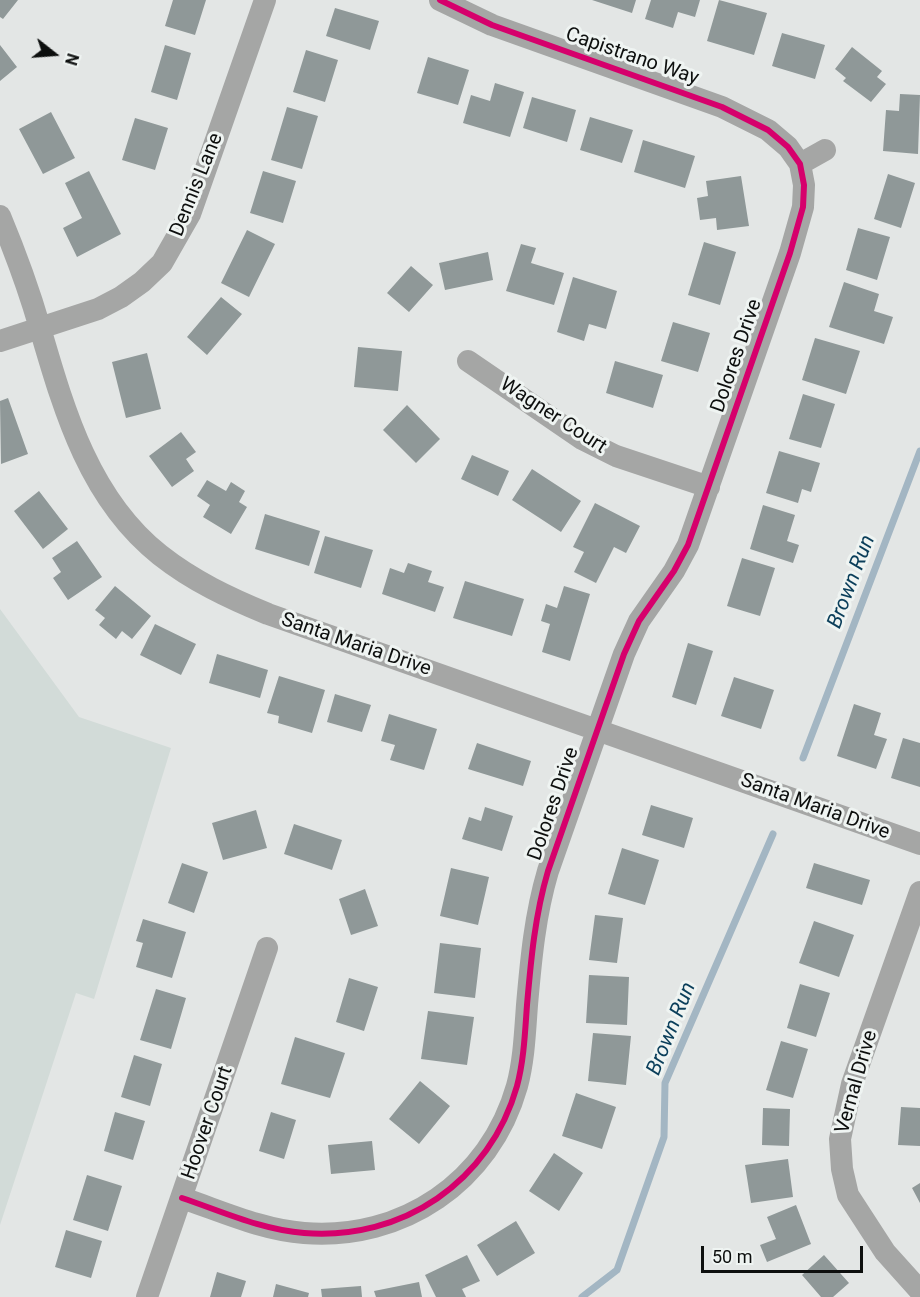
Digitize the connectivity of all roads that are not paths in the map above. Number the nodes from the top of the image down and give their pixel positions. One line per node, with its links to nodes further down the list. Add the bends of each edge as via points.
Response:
1 (265, 0): 6 (street, Dennis Lane, via 190,214 162,263 142,282 106,305)
2 (440, 0): 4 (street, Capistrano Way, via 492,25 746,117 788,147)
3 (825, 150): 4 (street)
4 (800, 164): 9 (street, Dolores Drive, via 803,207)
5 (0, 216): 6 (street, Santa Maria Drive)
6 (40, 327): 7 (street, Dennis Lane); 10 (street, Santa Maria Drive, via 77,443 116,510 167,560 195,580 268,614)
7 (0, 341)
8 (468, 360): 9 (street, Wagner Court, via 582,438 616,456)
9 (709, 487): 10 (street, Dolores Drive, via 688,545 639,621)
10 (597, 730): 11 (street, Santa Maria Drive); 14 (street, Dolores Drive, via 539,903 517,1085 490,1146 458,1183 440,1199 405,1218 337,1234 267,1227)
11 (920, 844)
12 (920, 892): 15 (street, Vernal Drive, via 852,1084 840,1139 848,1195 885,1252)
13 (267, 948): 14 (street, Hoover Court)
14 (182, 1198): 16 (street, Hoover Court)
15 (920, 1291)
16 (147, 1297)

